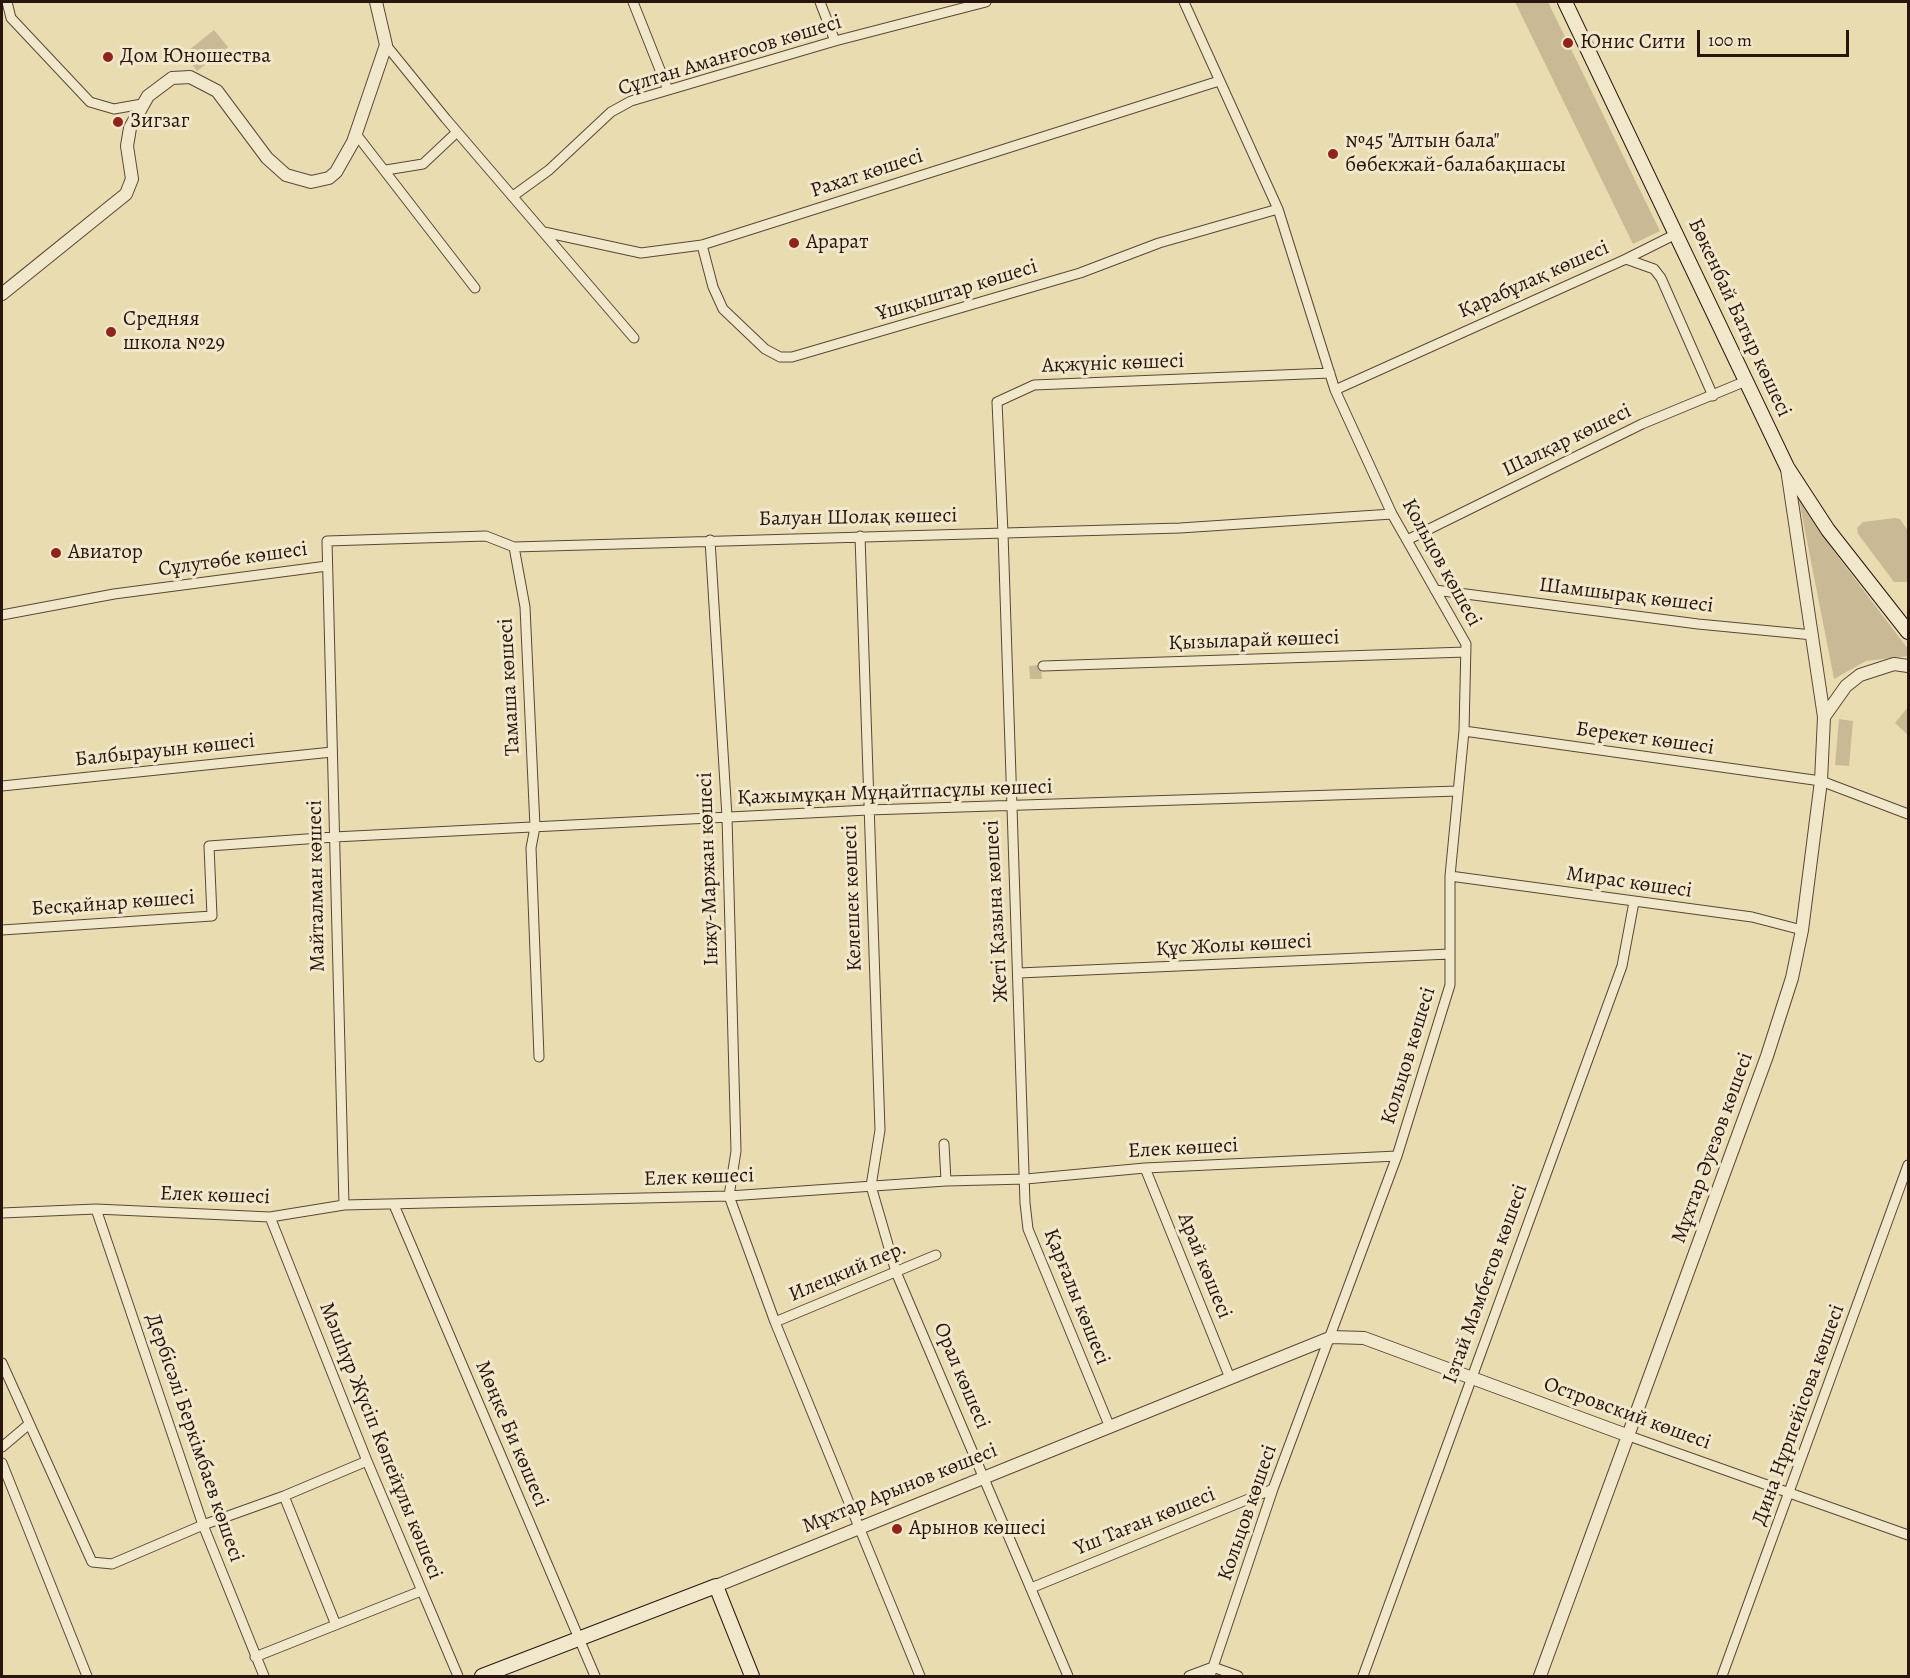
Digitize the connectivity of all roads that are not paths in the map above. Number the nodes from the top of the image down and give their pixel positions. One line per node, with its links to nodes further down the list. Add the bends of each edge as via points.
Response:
1 (7, 2): 12 (street, via 11,18 90,102 114,109)
2 (376, 2): 9 (street)
3 (633, 2): 11 (street)
4 (820, 2): 8 (street)
5 (986, 2): 8 (street, Сұлтан Аманғосов көшесі)
6 (1184, 2): 10 (street, Кольцов көшесі)
7 (1565, 2): 19 (main road, Бөкенбай Батыр көшесі)
8 (835, 42): 11 (street, Сұлтан Аманғосов көшесі)
9 (386, 45): 13 (street); 14 (street)
10 (1219, 81): 17 (street, Кольцов көшесі); 20 (street, Рахат көшесі)
11 (668, 90): 16 (street, Сұлтан Аманғосов көшесі, via 631,101 611,112 549,170)
12 (142, 104): 14 (street, via 172,78 201,81 225,99 273,165 302,182 320,181 336,172); 23 (street, via 128,135 132,179 126,195)
13 (457, 132): 15 (street, via 423,164); 16 (street)
14 (356, 134): 15 (street)
15 (386, 170): 22 (street)
16 (513, 196): 18 (street)
17 (1278, 209): 20 (street, Ұшқыштар көшесі, via 1159,243 1080,273 792,357 780,357 765,349 723,309); 25 (street, Кольцов көшесі)
18 (544, 232): 20 (street, Рахат көшесі, via 641,253); 24 (street)
19 (1676, 234): 21 (street); 26 (main road, Бөкенбай Батыр көшесі)
20 (702, 245)
21 (1626, 259): 27 (street, Қарабұлақ көшесі); 28 (street, Қарабұлақ көшесі, via 1654,269 1661,278)
22 (475, 288)
23 (2, 294)
24 (634, 338)
25 (1330, 373): 27 (street, Кольцов көшесі); 31 (street, Ақжүніс көшесі, via 1034,385 996,402)
26 (1746, 381): 28 (street, Шалқар көшесі); 29 (main road, Бөкенбай Батыр көшесі)
27 (1335, 390): 30 (street, Кольцов көшесі)
28 (1713, 396): 34 (street, Шалқар көшесі, via 1642,424)
29 (1787, 467): 40 (main road, Бөкенбай Батыр көшесі, via 1819,516); 41 (street, Мұхтар Әуезов көшесі)
30 (1392, 514): 31 (street, Балуан Шолақ көшесі, via 1180,528); 34 (street, Кольцов көшесі)
31 (1004, 533): 32 (street, Балуан Шолақ көшесі); 51 (street, Жеті Қазына көшесі)
32 (860, 536): 33 (street, Балуан Шолақ көшесі); 52 (street, Келешек көшесі)
33 (710, 540): 36 (street, Балуан Шолақ көшесі); 54 (street, Інжу-Маржан көшесі)
34 (1407, 540): 38 (street, Кольцов көшесі)
35 (327, 541): 36 (street, Балуан Шолақ көшесі, via 486,536); 37 (street, Майталман көшесі)
36 (514, 547): 55 (street, Тамаша көшесі, via 525,607)
37 (327, 566): 39 (street, Сұлутөбе көшесі, via 114,594); 47 (street, Майталман көшесі)
38 (1435, 590): 41 (street, Шамшырақ көшесі); 42 (street, Кольцов көшесі, via 1466,644)
39 (2, 615)
40 (1908, 632)
41 (1813, 635): 45 (street, Мұхтар Әуезов көшесі)
42 (1466, 652): 43 (street, Қызыларай көшесі); 46 (street, Кольцов көшесі)
43 (1043, 666)
44 (1908, 666): 45 (street, via 1894,664 1860,675 1846,686)
45 (1824, 717): 48 (street, Мұхтар Әуезов көшесі)
46 (1464, 731): 48 (street, Берекет көшесі); 50 (street, Кольцов көшесі)
47 (332, 752): 49 (street, Балбырауын көшесі); 56 (street, Майталман көшесі)
48 (1821, 781): 53 (street, Берекет көшесі); 60 (street, Мұхтар Әуезов көшесі)
49 (2, 786)
50 (1458, 791): 51 (street, Қажымұқан Мұңайтпасұлы көшесі); 57 (street, Кольцов көшесі)
51 (1010, 806): 52 (street, Қажымұқан Мұңайтпасұлы көшесі); 62 (street, Жеті Қазына көшесі)
52 (868, 810): 54 (street, Қажымұқан Мұңайтпасұлы көшесі); 70 (street, Келешек көшесі, via 880,1130)
53 (1908, 814)
54 (727, 817): 55 (street, Қажымұқан Мұңайтпасұлы көшесі); 71 (street, Інжу-Маржан көшесі, via 736,1151)
55 (535, 827): 56 (street, Қажымұқан Мұңайтпасұлы көшесі); 63 (street, Тамаша көшесі, via 531,848)
56 (334, 837): 59 (street, Бесқайнар көшесі, via 209,846 212,916); 72 (street, Майталман көшесі)
57 (1450, 876): 58 (street, Мирас көшесі); 61 (street, Кольцов көшесі)
58 (1634, 902): 60 (street, Мирас көшесі, via 1752,917); 83 (street, Ізтай Мәмбетов көшесі, via 1622,966)
59 (2, 930)
60 (1802, 930): 86 (street, Мұхтар Әуезов көшесі, via 1792,978 1767,1056)
61 (1450, 954): 62 (street, Құс Жолы көшесі); 65 (street, Кольцов көшесі, via 1450,985)
62 (1019, 973): 68 (street, Жеті Қазына көшесі)
63 (539, 1057)
64 (944, 1144): 69 (street)
65 (1397, 1156): 67 (street, Елек көшесі); 80 (street, Кольцов көшесі)
66 (1908, 1165): 92 (street, Дина Нұрпейісова көшесі)
67 (1145, 1168): 68 (street, Елек көшесі); 82 (street, Арай көшесі)
68 (1026, 1179): 69 (street, Елек көшесі); 85 (street, Қарғалы көшесі, via 1028,1229)
69 (946, 1181): 70 (street, Елек көшесі)
70 (871, 1186): 71 (street, Елек көшесі); 78 (street, Орал көшесі)
71 (729, 1196): 73 (street, Елек көшесі); 79 (street)
72 (344, 1205): 73 (street, Елек көшесі); 76 (street, Елек көшесі)
73 (394, 1205): 101 (street, Мөңке Би көшесі)
74 (96, 1209): 75 (street, Елек көшесі); 76 (street, Елек көшесі); 94 (street, Дербісәлі Беркімбаев көшесі)
75 (2, 1213)
76 (270, 1217): 88 (street, Мәшһүр Жүсіп Көпейұлы көшесі)
77 (936, 1255): 78 (street, Илецкий пер.)
78 (896, 1272): 79 (street, Илецкий пер.); 90 (street, Орал көшесі)
79 (775, 1322): 95 (street)
80 (1332, 1337): 82 (street, Мұхтар Арынов көшесі); 83 (street, Островский көшесі, via 1364,1338); 91 (street, Кольцов көшесі)
81 (2, 1363): 84 (street)
82 (1230, 1378): 85 (street, Мұхтар Арынов көшесі)
83 (1470, 1379): 86 (street, Островский көшесі); 114 (street, Ізтай Мәмбетов көшесі)
84 (28, 1425): 87 (street); 94 (street, via 92,1562 112,1564)
85 (1109, 1425): 90 (street, Мұхтар Арынов көшесі)
86 (1629, 1436): 92 (street, Островский көшесі); 115 (street, Мұхтар Әуезов көшесі)
87 (2, 1447)
88 (368, 1461): 93 (street); 99 (street, Мәшһүр Жүсіп Көпейұлы көшесі)
89 (2, 1463): 104 (street)
90 (985, 1478): 95 (street, Мұхтар Арынов көшесі); 98 (street, Орал көшесі)
91 (1273, 1490): 98 (street, Үш Таған көшесі); 103 (street, Кольцов көшесі)
92 (1790, 1493): 96 (street, Островский көшесі); 116 (street, Дина Нұрпейісова көшесі)
93 (284, 1496): 94 (street); 100 (street)
94 (203, 1525): 102 (street, Дербісәлі Беркімбаев көшесі)
95 (859, 1529): 97 (street, Мұхтар Арынов көшесі); 110 (street)
96 (1908, 1536)
97 (716, 1586): 101 (main road, Мұхтар Арынов көшесі); 109 (main road)
98 (1031, 1588): 111 (street, Орал көшесі)
99 (421, 1591): 100 (street); 106 (street, Мәшһүр Жүсіп Көпейұлы көшесі)
100 (336, 1625): 102 (street)
101 (580, 1641): 107 (main road, Мұхтар Арынов көшесі); 108 (street, Мөңке Би көшесі)
102 (255, 1657): 105 (street, Дербісәлі Беркімбаев көшесі)
103 (1212, 1672): 112 (street); 113 (street)
104 (87, 1677)
105 (264, 1677)
106 (458, 1677)
107 (482, 1677)
108 (595, 1677)
109 (752, 1677)
110 (920, 1677)
111 (1068, 1677)
112 (1189, 1677)
113 (1238, 1677)
114 (1362, 1677)
115 (1540, 1677)
116 (1722, 1677)

